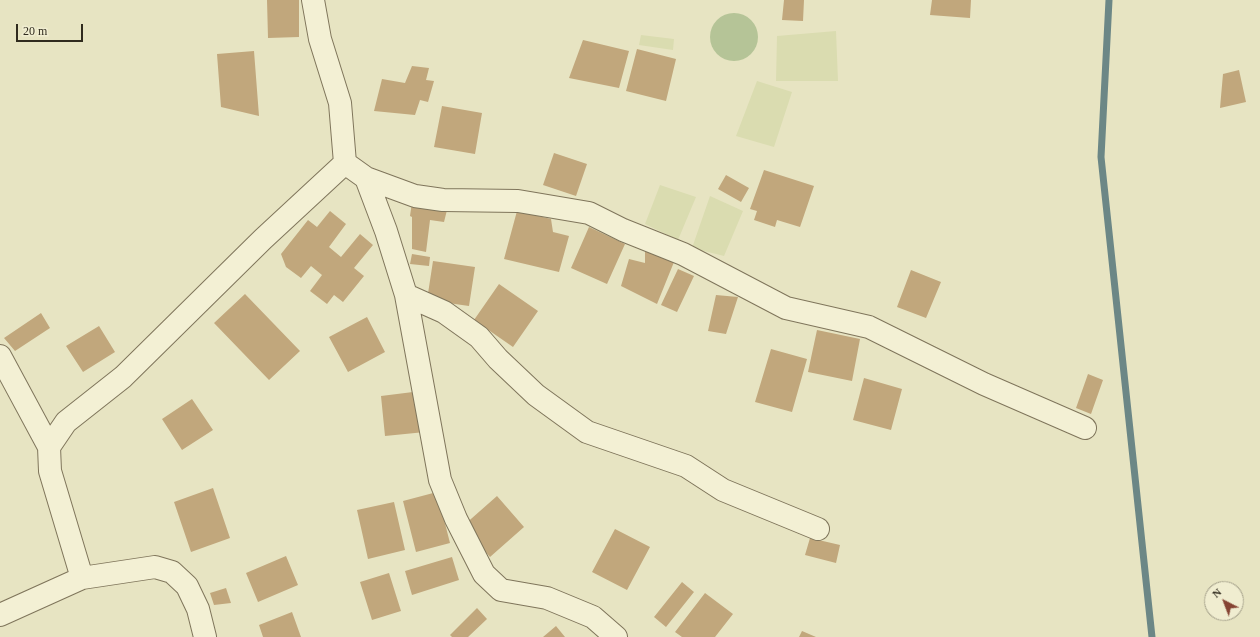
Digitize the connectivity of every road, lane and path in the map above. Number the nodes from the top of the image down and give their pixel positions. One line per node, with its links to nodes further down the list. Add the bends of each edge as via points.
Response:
1 (313, 0): 2 (street, via 320,39 340,103)
2 (345, 163): 3 (street); 7 (street, via 123,377 66,422)
3 (366, 178): 4 (street); 6 (street, via 415,196 443,200 518,201 589,213 683,254 786,308 869,327 984,384)
4 (406, 295): 8 (street, via 444,312 479,337 536,395 587,432 686,466 723,490); 12 (street, via 440,480 456,519 484,574 501,590 546,598 593,617)
5 (0, 356): 7 (street)
6 (1085, 428)
7 (49, 447): 9 (street, via 50,471)
8 (818, 529)
9 (82, 578): 10 (street); 11 (street, via 155,567 172,572 187,586 198,609)
10 (0, 615)
11 (205, 637)
12 (616, 637)

